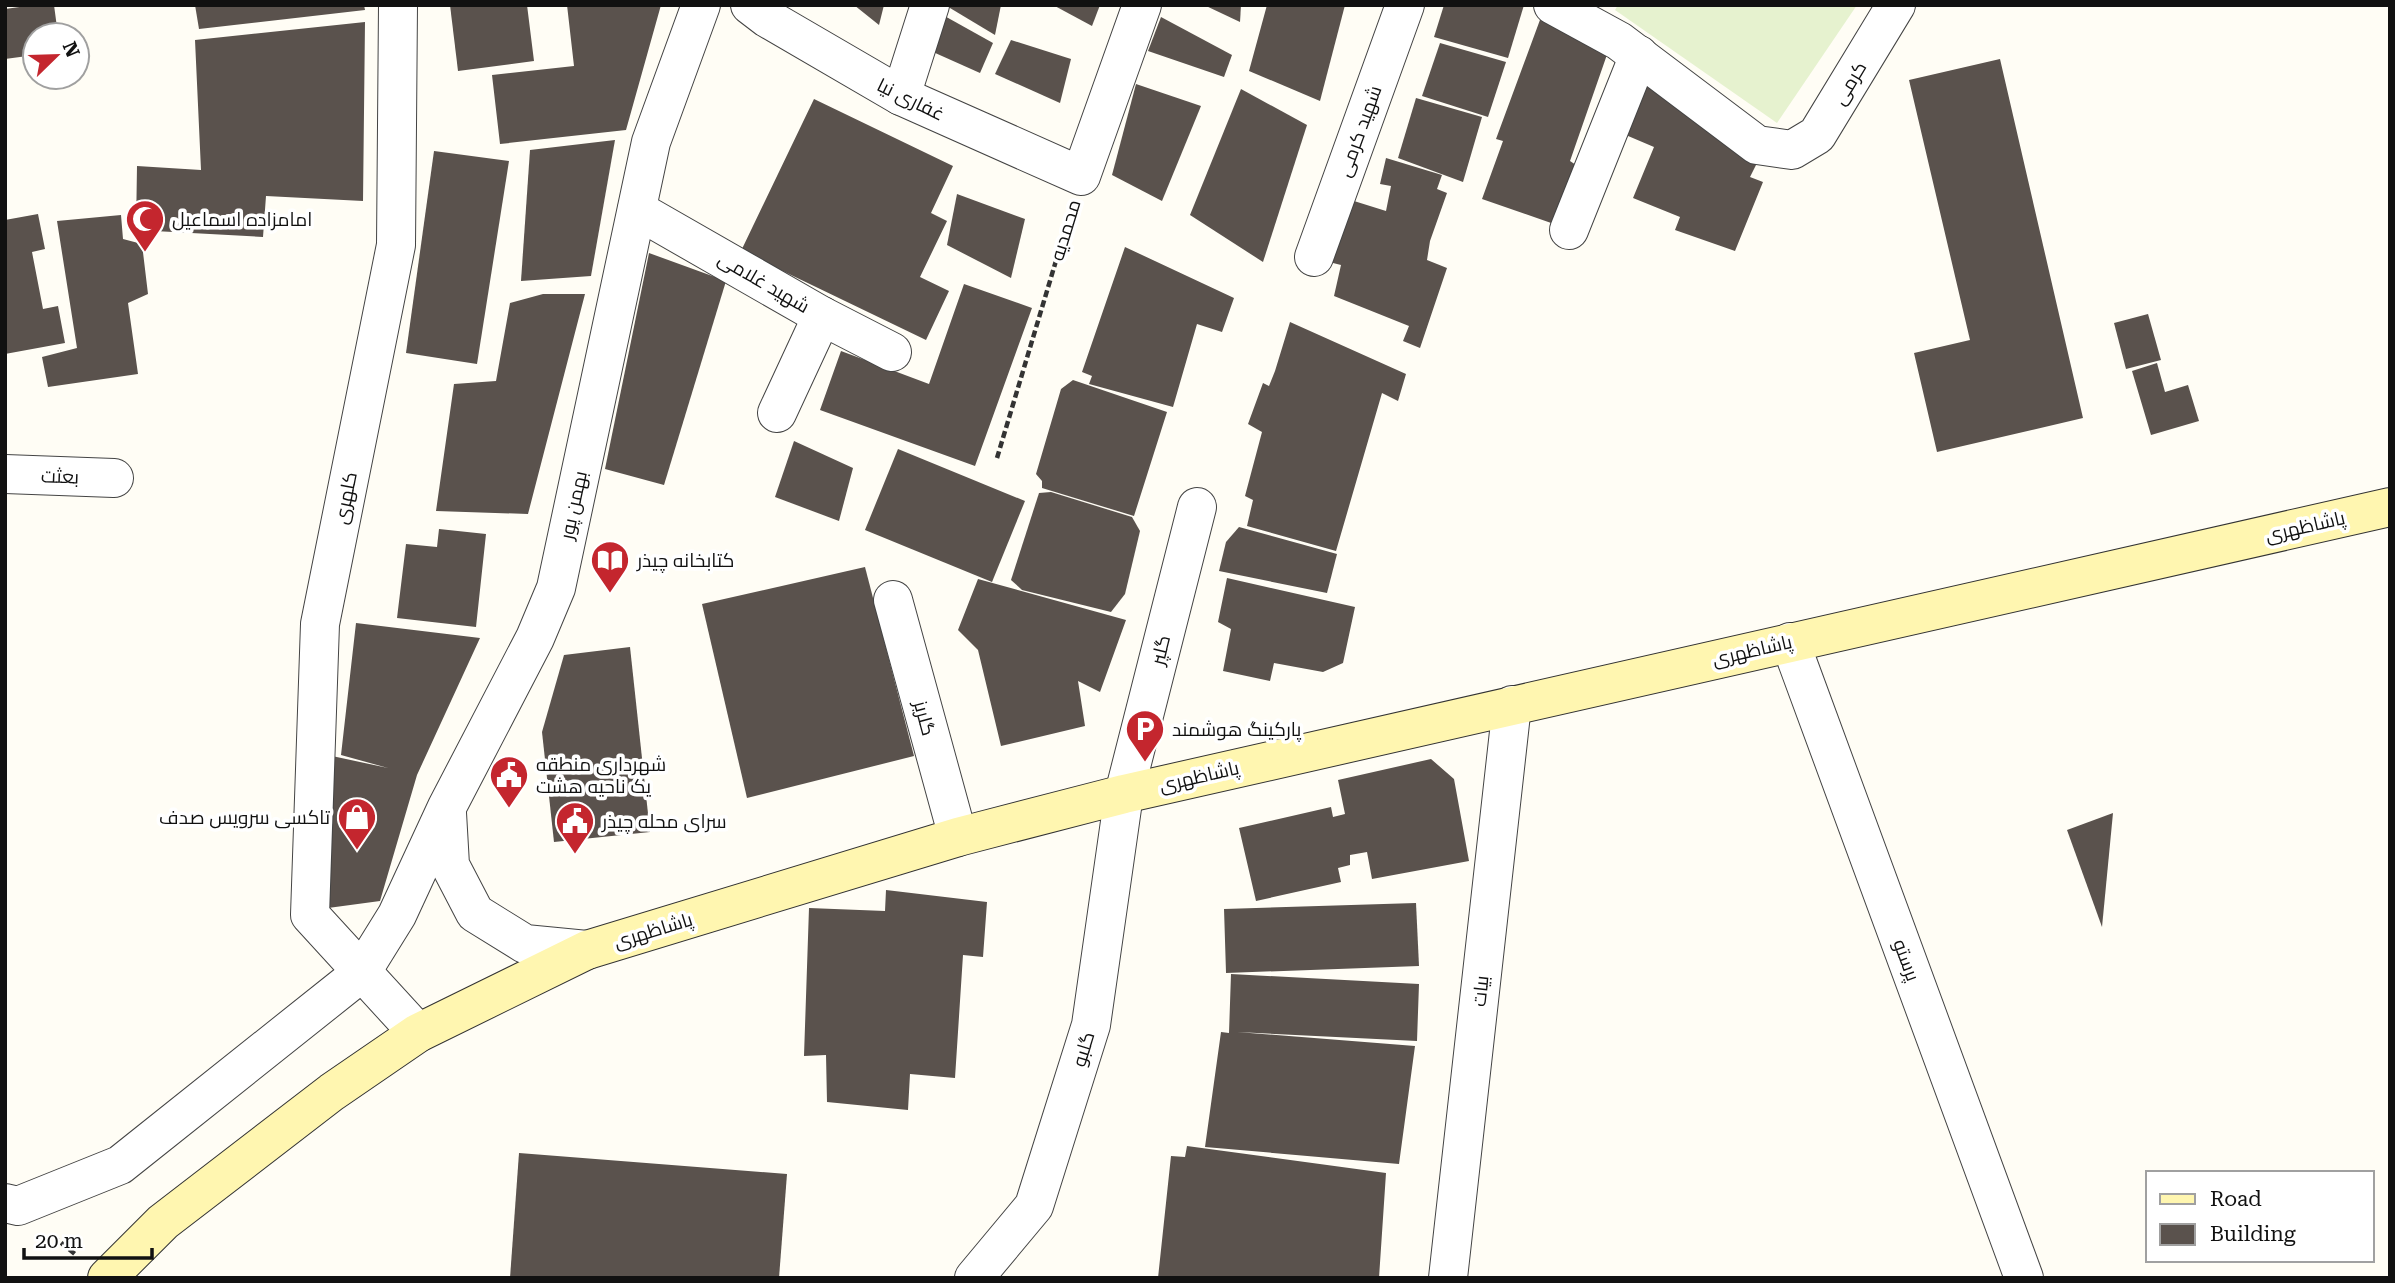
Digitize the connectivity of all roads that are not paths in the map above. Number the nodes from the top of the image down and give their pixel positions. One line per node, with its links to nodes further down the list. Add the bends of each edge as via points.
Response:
1 (398, 5): 29 (street, کلهری, via 396,245 320,624 310,915)
2 (701, 5): 12 (street, بهمن پور, via 651,142)
3 (750, 5): 10 (street, غفاری نیا)
4 (930, 5): 10 (street)
5 (1142, 5): 11 (street, محمدیه)
6 (1405, 5): 14 (street, شهید کرمی)
7 (1553, 5): 9 (street)
8 (1896, 5): 9 (street, کرمی, via 1816,135 1792,150 1757,145)
9 (1639, 55): 13 (street)
10 (901, 96): 11 (street, غفاری نیا)
11 (1081, 176)
12 (636, 210): 15 (street, شهید غلامی); 26 (street, بهمن پور, via 556,588)
13 (1569, 230)
14 (1314, 257)
15 (822, 316): 16 (street, شهید غلامی); 17 (street)
16 (892, 352)
17 (777, 413)
18 (5, 474): 19 (street, بعثت)
19 (114, 478)
20 (1197, 507): 25 (street, گلپر)
21 (2390, 507): 23 (main road, پاشاظهری)
22 (893, 600): 27 (street, گلریز)
23 (1790, 642): 24 (main road, پاشاظهری); 35 (street, پرستو)
24 (1513, 705): 25 (main road, پاشاظهری); 34 (street, بیات)
25 (1124, 794): 27 (main road, پاشاظهری); 33 (street, گلبو, via 1091,1025 1034,1206)
26 (447, 807): 28 (street, via 450,864 475,913 525,944); 29 (street, بهمن پور, via 397,915)
27 (957, 837): 28 (main road, پاشاظهری)
28 (587, 950): 30 (main road, پاشاظهری)
29 (361, 972): 30 (street, کلهری); 31 (street, بهمن پور, via 120,1165)
30 (418, 1033): 32 (main road, پاشاظهری)
31 (11, 1205)
32 (94, 1269)
33 (974, 1278)
34 (1448, 1278)
35 (2024, 1278)

